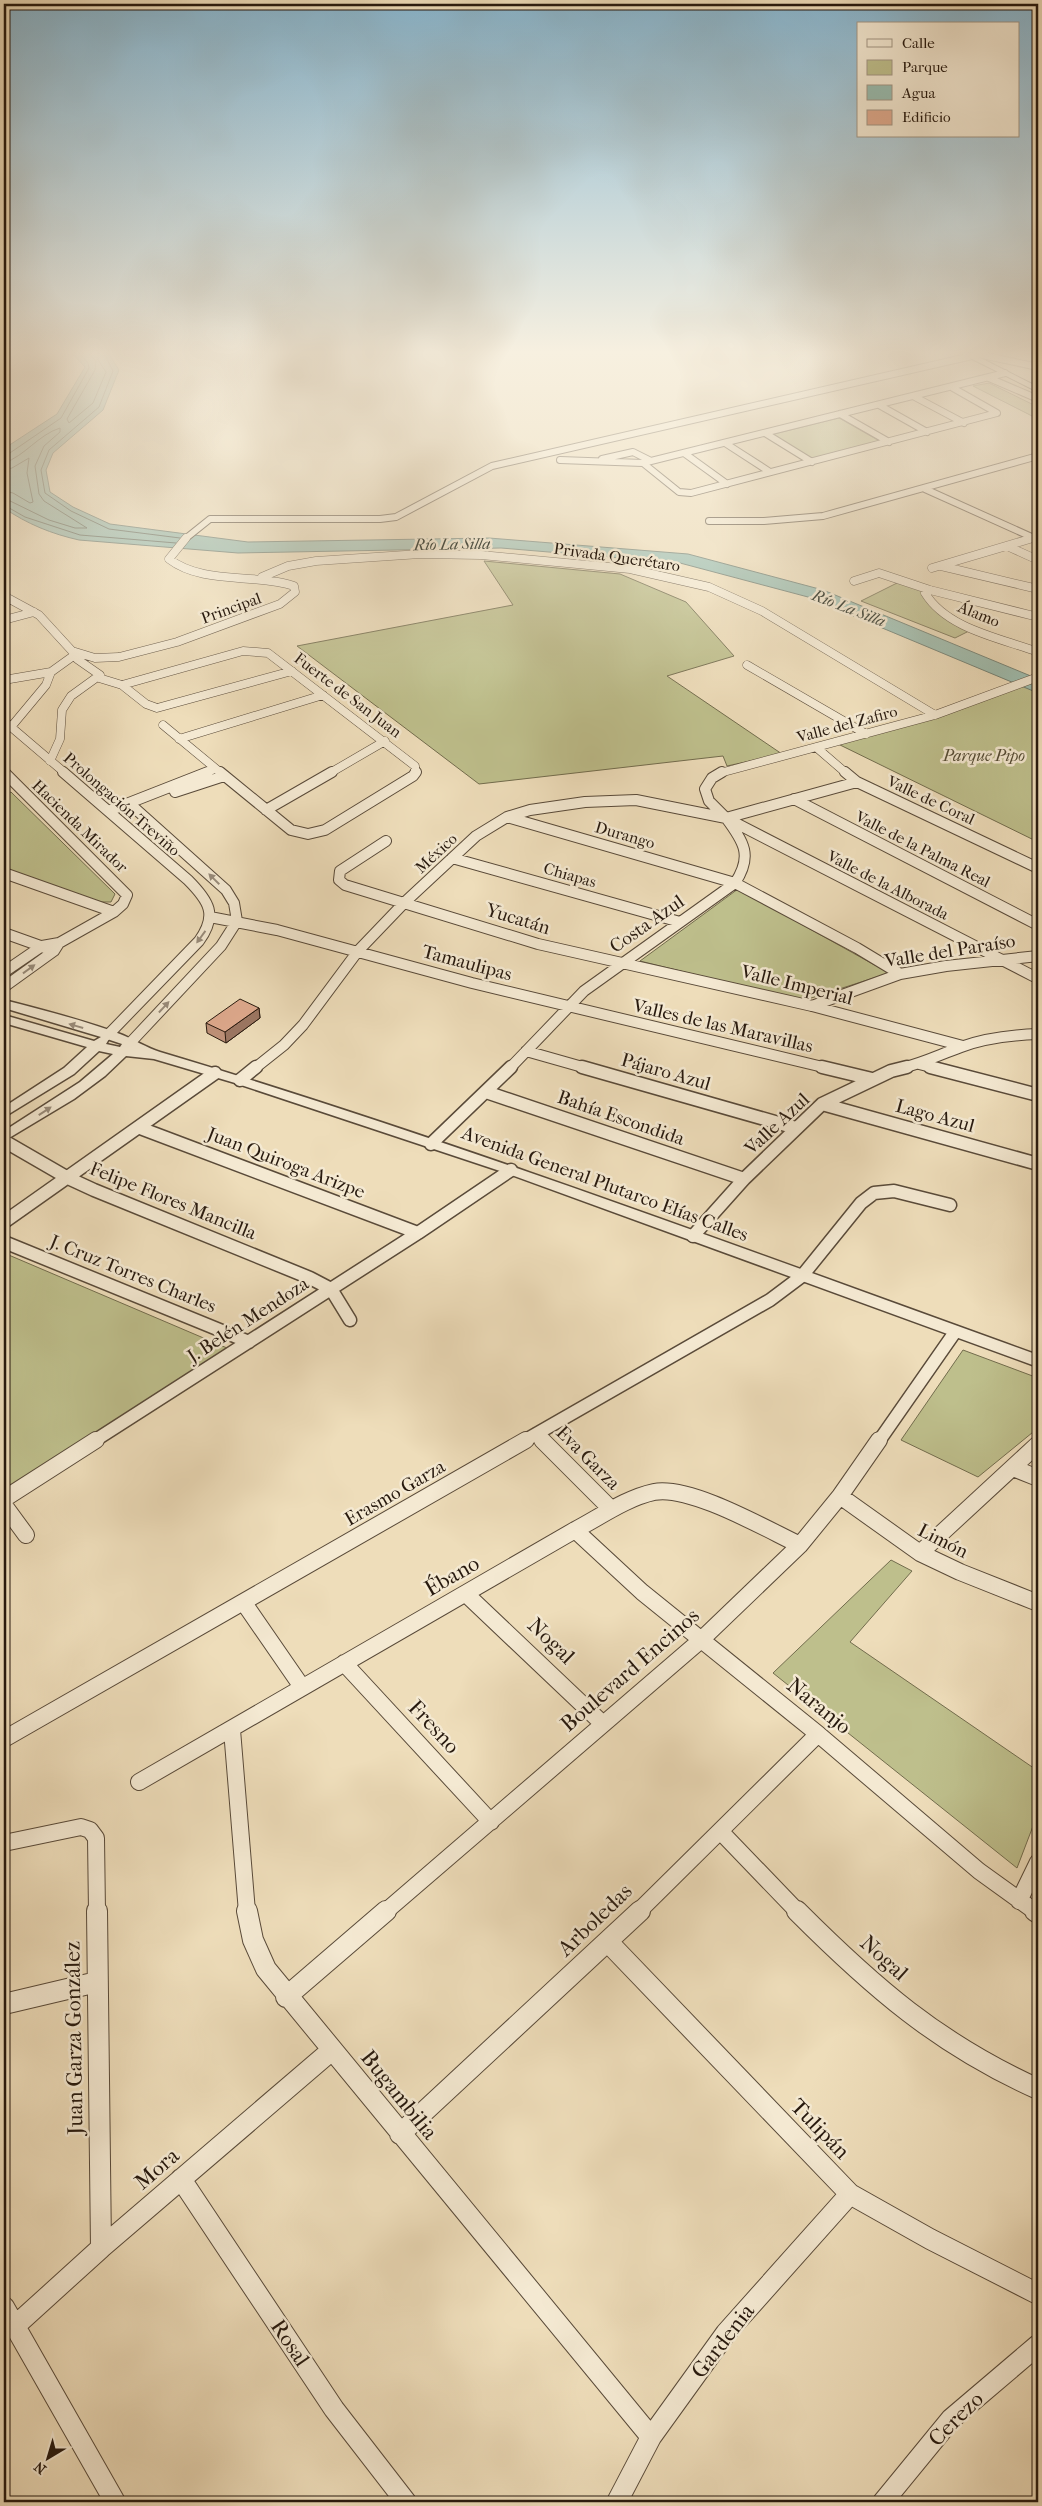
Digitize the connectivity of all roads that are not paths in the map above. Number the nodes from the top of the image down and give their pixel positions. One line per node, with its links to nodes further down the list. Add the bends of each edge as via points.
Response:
1 (485, 470): 14 (street, Principal, via 396,517 208,520 189,534 169,559 175,566 191,571)
2 (652, 470): 8 (street, via 684,493)
3 (708, 470): 8 (street)
4 (767, 470): 7 (street)
5 (779, 470): 7 (street)
6 (991, 470): 9 (street)
7 (770, 472): 8 (street)
8 (727, 484)
9 (925, 489): 10 (street, via 823,516); 11 (street)
10 (708, 521)
11 (1037, 538): 12 (street)
12 (1007, 546): 13 (street); 16 (street, via 936,567)
13 (1038, 560)
14 (262, 577): 24 (street, Principal, via 294,586 295,592 274,606 132,656 102,660); 33 (street, Privada Querétaro, via 288,566 316,561 428,554 481,555 630,569 710,587 762,611)
15 (854, 581): 17 (street, via 879,573)
16 (1038, 589)
17 (930, 590): 21 (street); 23 (street, Álamo, via 925,593 926,598 948,617)
18 (5, 597): 19 (street); 20 (street)
19 (4, 610)
20 (34, 612): 22 (street); 24 (street, via 47,622)
21 (1038, 617)
22 (4, 620)
23 (1038, 652)
24 (74, 655): 27 (street); 29 (street, via 98,673)
25 (747, 665): 36 (street)
26 (292, 671): 31 (street, Fuerte de San Juan, via 268,654 256,650 243,651); 31 (street, via 163,707 146,704); 32 (street, Fuerte de San Juan)
27 (51, 672): 30 (street); 34 (street, via 46,685)
28 (1038, 677): 33 (street, Valle del Zafiro)
29 (98, 678): 31 (street); 40 (street, via 72,696 62,710 60,739)
30 (4, 680)
31 (122, 685)
32 (323, 695): 37 (street); 38 (street, Fuerte de San Juan)
33 (935, 715): 36 (street, Valle del Zafiro)
34 (7, 724): 40 (street, Prolongación Treviño)
35 (162, 725): 37 (street)
36 (866, 734): 39 (street, Valle del Zafiro)
37 (179, 739): 41 (street)
38 (385, 741): 50 (street); 50 (street, Fuerte de San Juan, via 417,771 333,825 305,835 291,830)
39 (817, 748): 44 (street, Valle de Coral); 47 (street, Valle del Zafiro, via 720,772 706,784 704,794)
40 (50, 761): 49 (street, Prolongación Treviño)
41 (216, 769): 43 (street); 45 (street, via 168,786)
42 (4, 772): 60 (street, Hacienda Mirador, via 124,890 123,904)
43 (224, 776): 45 (street, via 175,792); 50 (street)
44 (857, 782): 46 (street); 56 (street, Valle de Coral)
45 (163, 791): 48 (street)
46 (794, 799): 53 (street); 64 (street, Valle de la Palma Real)
47 (708, 802): 51 (street); 53 (street)
48 (130, 804): 49 (street); 62 (street, Prolongación Treviño, one-way to 48, via 234,903 226,890)
49 (111, 810): 61 (street, Prolongación Treviño, via 191,884 208,906)
50 (266, 810)
51 (687, 810): 52 (street, México, via 636,800 608,800 530,810); 53 (street, México)
52 (506, 817): 55 (street, México, via 476,836); 58 (street, Durango)
53 (726, 818): 58 (street, via 745,853 745,867); 70 (street, Valle de la Alborada)
54 (386, 841): 59 (street, Yucatán, via 340,870 338,875 345,885)
55 (452, 858): 59 (street, México); 63 (street, Chiapas)
56 (1038, 868)
57 (4, 873): 60 (street)
58 (735, 883): 63 (street, Costa Azul); 73 (street, Durango)
59 (404, 904): 68 (street, México); 71 (street, Yucatán, via 538,944)
60 (114, 912): 67 (street)
61 (210, 917): 62 (street); 80 (street, one-way to 80, via 200,941)
62 (237, 921): 68 (street); 84 (street, one-way to 62, via 222,946)
63 (680, 922): 71 (street, Costa Azul)
64 (1038, 925)
65 (4, 933): 66 (street)
66 (42, 946): 67 (street); 72 (street)
67 (57, 947): 75 (street, one-way to 67)
68 (358, 951): 78 (street, Tamaulipas); 89 (street, México, via 303,1025 284,1045)
69 (1038, 956): 70 (street, Valle del Paraíso)
70 (1003, 960): 73 (street, Valle del Paraíso); 74 (street, Valle de la Alborada)
71 (623, 962): 77 (street, Valle Imperial); 78 (street, Costa Azul)
72 (4, 972)
73 (900, 974): 77 (street, Valle del Paraíso)
74 (1037, 978)
75 (4, 987)
76 (4, 1004): 80 (street, Avenida General Plutarco Elías Calles, one-way to 76)
77 (812, 1006): 83 (street, Valle Imperial)
78 (567, 1007): 85 (street, Costa Azul); 88 (street, Valles de las Maravillas)
79 (4, 1019): 82 (street, Avenida General Plutarco Elías Calles)
80 (108, 1034): 82 (street); 84 (street, Avenida General Plutarco Elías Calles)
81 (1038, 1034): 83 (street, Valle Azul, via 1012,1034)
82 (97, 1046): 84 (street, Avenida General Plutarco Elías Calles); 93 (street, via 68,1072)
83 (963, 1046): 86 (street, Valle Azul)
84 (127, 1047): 87 (street, Avenida General Plutarco Elías Calles); 96 (street, one-way to 84, via 90,1080)
85 (526, 1051): 90 (street, Costa Azul); 95 (street, Pájaro Azul)
86 (919, 1064): 88 (street, Valle Azul); 91 (street)
87 (216, 1073): 89 (street, Avenida General Plutarco Elías Calles); 94 (street)
88 (872, 1079): 92 (street, Valle Azul)
89 (240, 1080): 98 (street, Avenida General Plutarco Elías Calles)
90 (486, 1092): 98 (street, Costa Azul); 102 (street, Bahía Escondida)
91 (1038, 1095)
92 (822, 1104): 95 (street, Valle Azul); 99 (street, Lago Azul)
93 (4, 1113)
94 (140, 1128): 101 (street); 105 (street, Juan Quiroga Arizpe)
95 (796, 1128): 102 (street, Valle Azul)
96 (4, 1137)
97 (4, 1141): 101 (street, Felipe Flores Mancilla)
98 (431, 1144): 100 (street, Avenida General Plutarco Elías Calles)
99 (1038, 1164)
100 (511, 1170): 105 (street, J. Belén Mendoza); 106 (street, Avenida General Plutarco Elías Calles)
101 (68, 1178): 104 (street); 109 (street, Felipe Flores Mancilla, via 293,1270)
102 (744, 1179): 106 (street, Valle Azul)
103 (950, 1205): 108 (street, Erasmo Garza, via 894,1191 874,1193 861,1203)
104 (4, 1222)
105 (418, 1233): 109 (street, J. Belén Mendoza)
106 (693, 1236): 108 (street, Avenida General Plutarco Elías Calles)
107 (4, 1242): 112 (street, J. Cruz Torres Charles)
108 (802, 1276): 111 (street, Avenida General Plutarco Elías Calles); 114 (street, Erasmo Garza, via 770,1300)
109 (331, 1290): 110 (street); 112 (street, J. Belén Mendoza)
110 (350, 1320)
111 (955, 1332): 113 (street, Avenida General Plutarco Elías Calles); 118 (street, Boulevard Encinos)
112 (248, 1342): 119 (street, J. Belén Mendoza)
113 (1038, 1361)
114 (536, 1434): 121 (street, Eva Garza); 127 (street, Erasmo Garza)
115 (1038, 1444): 116 (street)
116 (1013, 1468): 117 (street); 125 (street)
117 (1038, 1478)
118 (840, 1496): 124 (street, Boulevard Encinos); 125 (street, Limón)
119 (4, 1499)
120 (4, 1505): 123 (street)
121 (611, 1510): 122 (street, Ébano); 124 (street, Ébano, via 656,1492 675,1492 697,1498)
122 (575, 1530): 126 (street, Ébano); 129 (street, Naranjo)
123 (26, 1535)
124 (800, 1545): 129 (street, Boulevard Encinos)
125 (920, 1553): 128 (street, Limón)
126 (466, 1594): 130 (street, Ébano); 132 (street, Nogal)
127 (244, 1603): 131 (street); 135 (street, Erasmo Garza)
128 (1038, 1603)
129 (700, 1640): 132 (street, Boulevard Encinos); 134 (street, Naranjo)
130 (344, 1663): 131 (street, Ébano); 137 (street, Fresno)
131 (302, 1687): 133 (street, Ébano)
132 (602, 1723): 137 (street, Boulevard Encinos)
133 (232, 1730): 136 (street, Ébano); 145 (street, Bugambilia, via 247,1922 254,1949)
134 (818, 1734): 138 (street, Arboledas); 141 (street, Naranjo, via 912,1816)
135 (4, 1739)
136 (138, 1782)
137 (491, 1822): 145 (street, Boulevard Encinos)
138 (720, 1832): 143 (street, Arboledas); 148 (street, Nogal, via 792,1906 917,2019 1002,2073)
139 (4, 1843): 144 (street, Juan Garza González, via 81,1827 90,1830 96,1838)
140 (1038, 1862): 141 (street)
141 (1019, 1901): 142 (street, Naranjo)
142 (1038, 1914)
143 (608, 1942): 149 (street, Arboledas); 151 (street, Tulipán)
144 (97, 1982): 146 (street); 152 (street, Juan Garza González)
145 (286, 1997): 147 (street, Bugambilia)
146 (4, 2004)
147 (332, 2050): 149 (street, Bugambilia); 150 (street, Mora)
148 (1038, 2089)
149 (400, 2134): 157 (street, Bugambilia)
150 (181, 2179): 152 (street, Mora); 159 (street, Rosal, via 334,2409)
151 (850, 2194): 153 (street, Tulipán); 157 (street, Gardenia, via 726,2333)
152 (101, 2248): 155 (street, Mora)
153 (1038, 2294)
154 (4, 2307): 155 (street)
155 (15, 2326): 158 (street)
156 (1038, 2345): 161 (street, Cerezo, via 951,2420)
157 (651, 2437): 160 (street, Gardenia)
158 (115, 2502)
159 (406, 2502)
160 (617, 2502)
161 (883, 2502)

